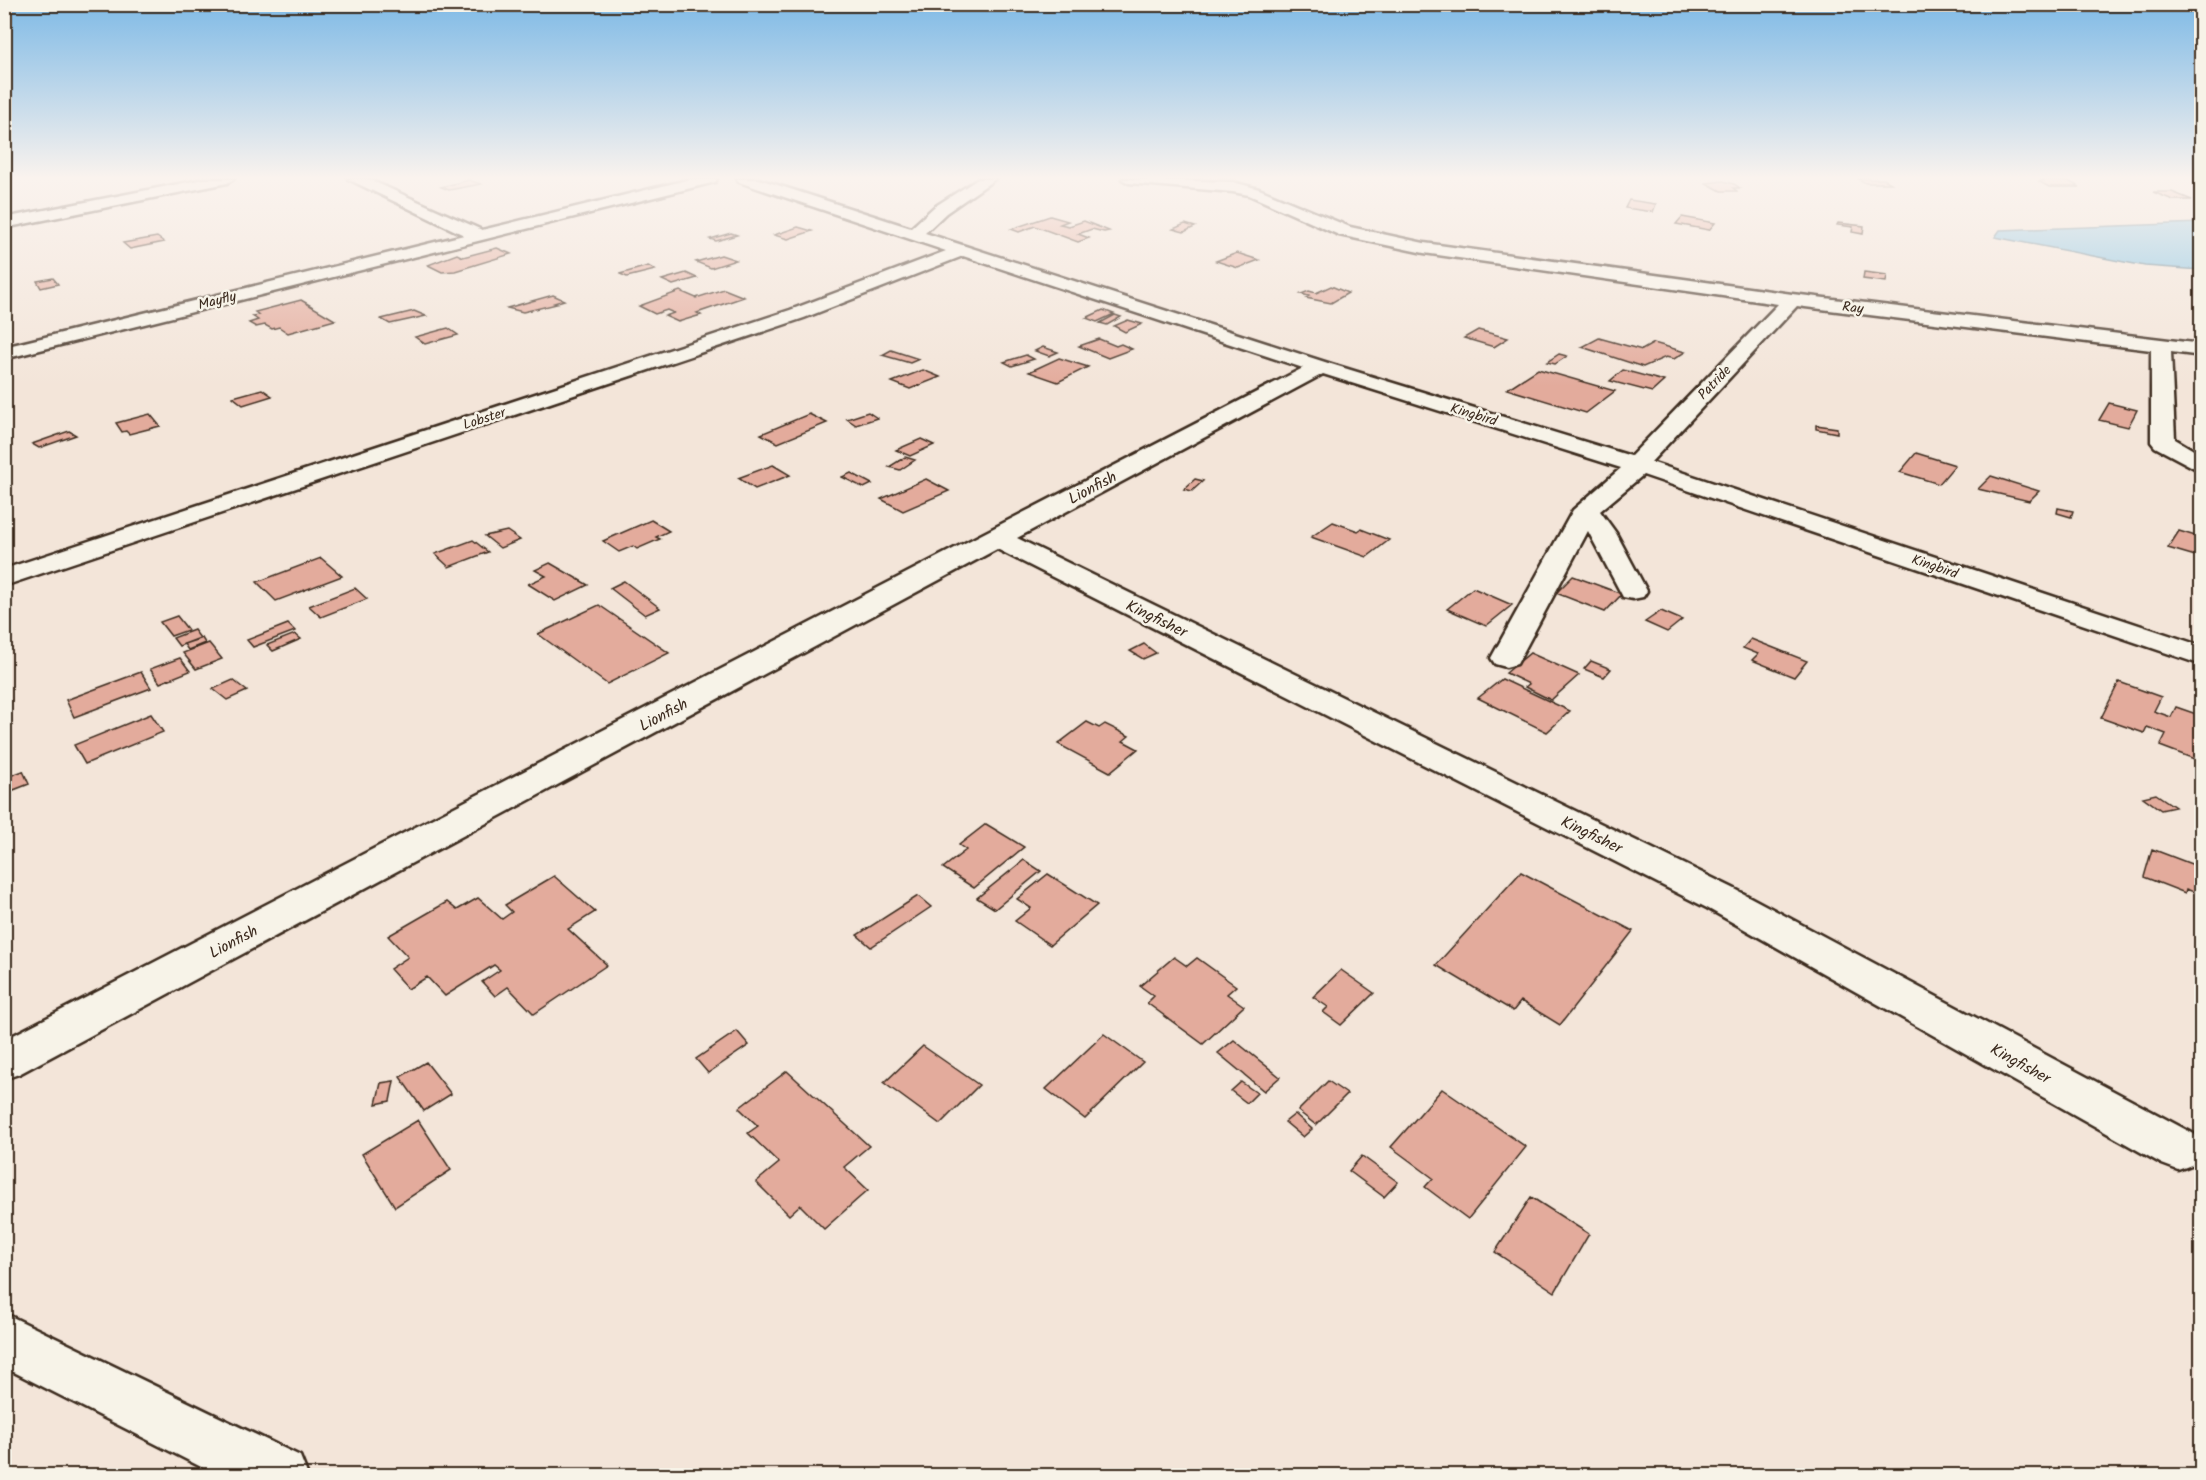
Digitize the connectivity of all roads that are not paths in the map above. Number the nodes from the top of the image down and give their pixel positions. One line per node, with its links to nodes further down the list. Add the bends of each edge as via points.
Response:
1 (425, 248): 8 (street, Mayfly)
2 (954, 248): 4 (street, Kingbird)
3 (1424, 248): 5 (street, Ray)
4 (961, 251): 9 (street, Kingbird); 14 (street, Lobster, via 797,314)
5 (1792, 300): 6 (street, Ray); 11 (street, Patride)
6 (2162, 345): 7 (street, Ray); 10 (street, via 2163,442)
7 (2202, 350)
8 (4, 352)
9 (1321, 367): 11 (street, Kingbird); 13 (street, Lionfish)
10 (2202, 465)
11 (1637, 466): 12 (street, Patride); 16 (street, Kingbird)
12 (1586, 510): 15 (street, via 1603,533); 17 (street)
13 (996, 538): 18 (street, Lionfish); 19 (street, Kingfisher, via 1720,898)
14 (4, 578)
15 (1633, 591)
16 (2202, 656)
17 (1506, 658)
18 (4, 1061)
19 (2178, 1149)
20 (4, 1339): 21 (street)
21 (280, 1476)

